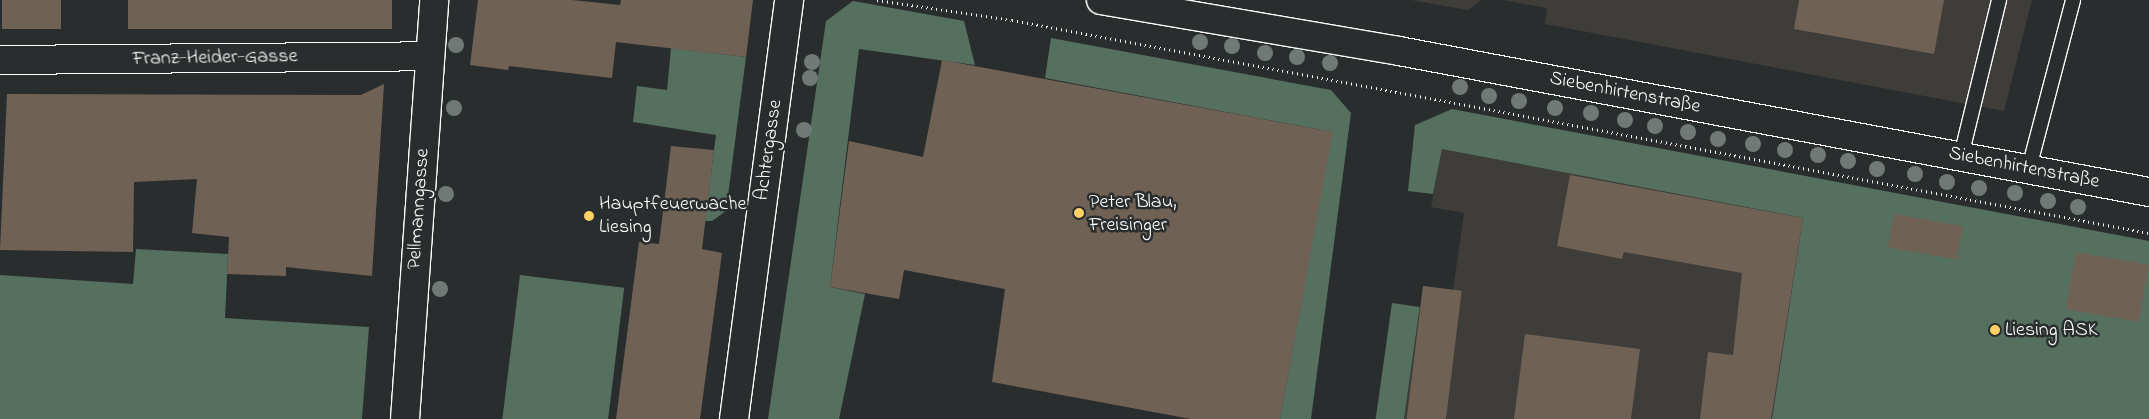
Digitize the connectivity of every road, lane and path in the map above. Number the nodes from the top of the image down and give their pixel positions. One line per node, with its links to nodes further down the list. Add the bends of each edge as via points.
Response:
1 (434, 0): 7 (street, Pellmanngasse)
2 (789, 0): 14 (street, Achtergasse)
3 (877, 0): 12 (path, via 1012,20)
4 (1101, 0): 9 (street, Siebenhirtenstraße, via 1399,51)
5 (1999, 0): 9 (lane)
6 (2073, 0): 10 (lane)
7 (430, 56): 8 (street, Franz-Heider-Gasse); 13 (street, Pellmanngasse)
8 (0, 60)
9 (1961, 156): 10 (street, Siebenhirtenstraße)
10 (2029, 168): 11 (street, Siebenhirtenstraße)
11 (2149, 192)
12 (2149, 233)
13 (405, 419)
14 (734, 419)

